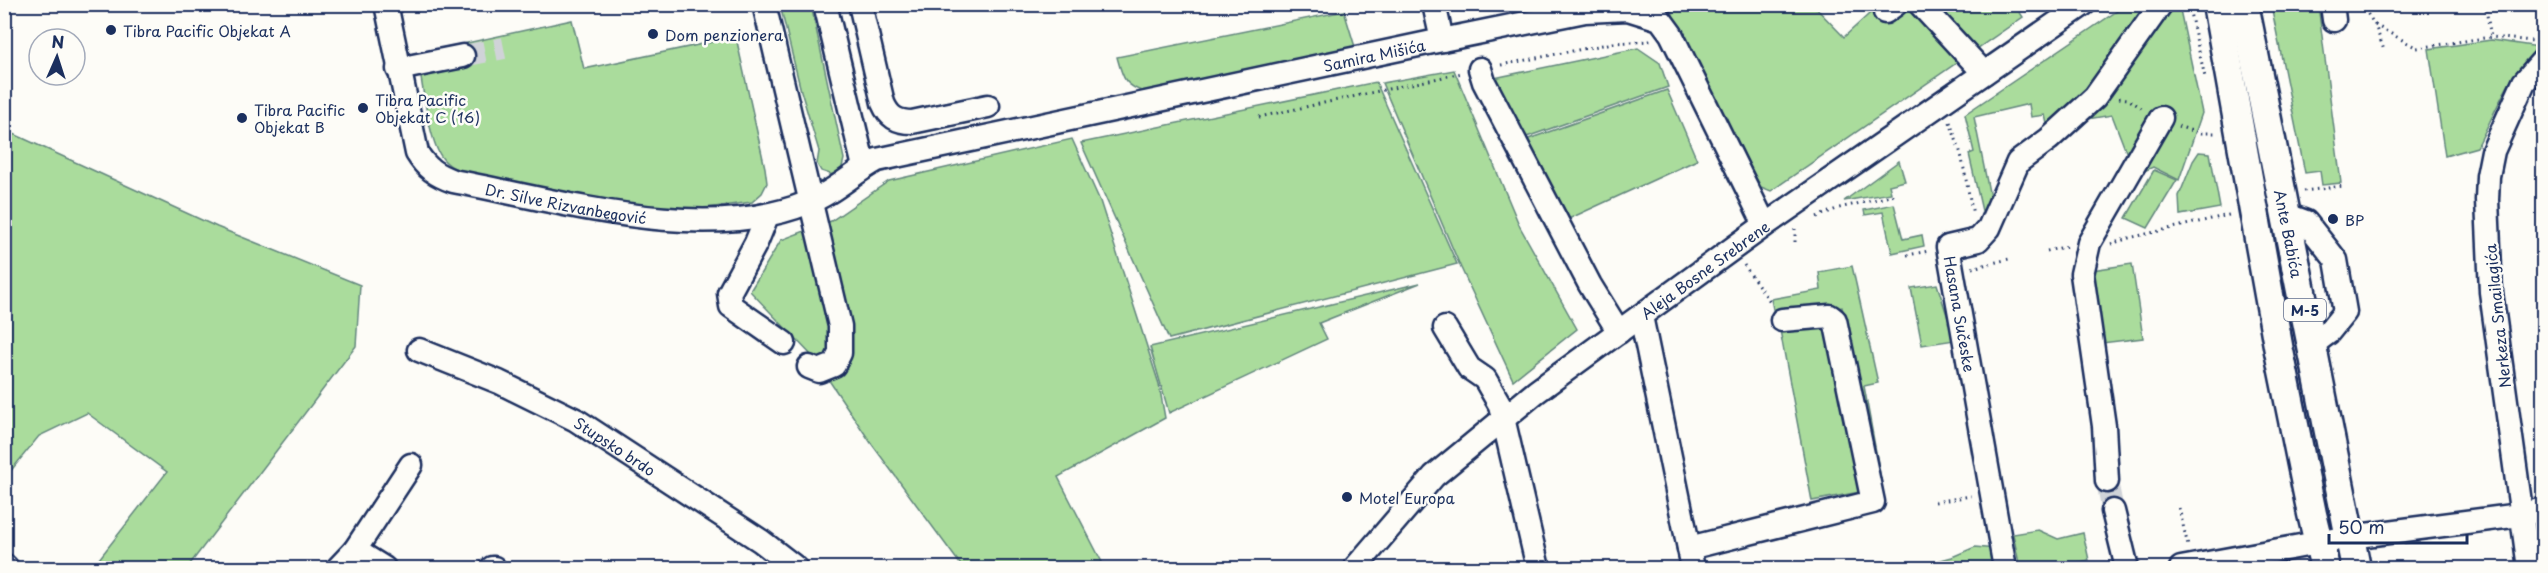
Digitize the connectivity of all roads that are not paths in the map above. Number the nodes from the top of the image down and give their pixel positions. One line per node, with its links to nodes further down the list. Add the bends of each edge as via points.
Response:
1 (386, 4): 16 (street, Dr. Silve Rizvanbegović)
2 (764, 4): 22 (street)
3 (825, 4): 21 (street)
4 (860, 4): 19 (street, via 883,103 891,116 912,122)
5 (1434, 4): 13 (street)
6 (1920, 4): 18 (street)
7 (2084, 4): 18 (street, Aleja Bosne Srebrene)
8 (2161, 4): 50 (street, Hasana Sučeske, via 2095,97 2018,162 1989,228 1978,240 1948,247)
9 (2217, 4): 42 (main road, Ante Babića / M-5, via 2279,351)
10 (2244, 4): 23 (main road, Ante Babića / M-5)
11 (1585, 8): 12 (street, Samira Mišića); 13 (street, Samira Mišića)
12 (1658, 12): 25 (street, Samira Mišića)
13 (1442, 40): 21 (street, Samira Mišića, via 888,158)
14 (2540, 50): 39 (street, Nerkeza Smailagića, via 2493,151 2488,176 2491,292)
15 (463, 56): 16 (street)
16 (398, 69): 24 (street, Dr. Silve Rizvanbegović, via 417,153 436,175 653,219)
17 (1480, 69): 29 (street, via 1585,275)
18 (1984, 74): 25 (street, Aleja Bosne Srebrene)
19 (988, 106)
20 (2161, 118): 36 (street, via 2089,243 2082,274 2104,426)
21 (864, 167): 22 (street, Dr. Silve Rizvanbegović)
22 (809, 203): 24 (street, Dr. Silve Rizvanbegović); 33 (street, via 836,306 841,346 834,365 819,371)
23 (2293, 203): 31 (main road, Ante Babića / M-5); 31 (street, via 2336,260 2345,312)
24 (767, 216): 30 (street, via 729,300 731,306)
25 (1765, 225): 26 (street, Aleja Bosne Srebrene)
26 (1641, 316): 29 (street, Aleja Bosne Srebrene); 43 (street)
27 (1782, 320): 43 (street, via 1830,316 1835,320 1873,502)
28 (1445, 328): 34 (street, via 1469,368 1485,379)
29 (1619, 332): 34 (street, Aleja Bosne Srebrene)
30 (784, 343)
31 (2312, 345): 40 (main road, Ante Babića / M-5)
32 (420, 350): 47 (street, Stupsko brdo, via 499,382 576,420)
33 (809, 367)
34 (1504, 417): 48 (street, Aleja Bosne Srebrene, via 1434,476); 49 (street)
35 (411, 465): 41 (street)
36 (2107, 481)
37 (2544, 509): 39 (street)
38 (2113, 511): 51 (street)
39 (2520, 515): 40 (street); 53 (street, Nerkeza Smailagića)
40 (2350, 537): 42 (street); 52 (main road, Ante Babića / M-5)
41 (355, 550): 45 (street); 46 (street)
42 (2322, 556): 44 (street)
43 (1691, 558)
44 (2185, 561)
45 (338, 568)
46 (384, 568)
47 (796, 568)
48 (1355, 568)
49 (1538, 568)
50 (2005, 568)
51 (2127, 568)
52 (2356, 568)
53 (2529, 568)

